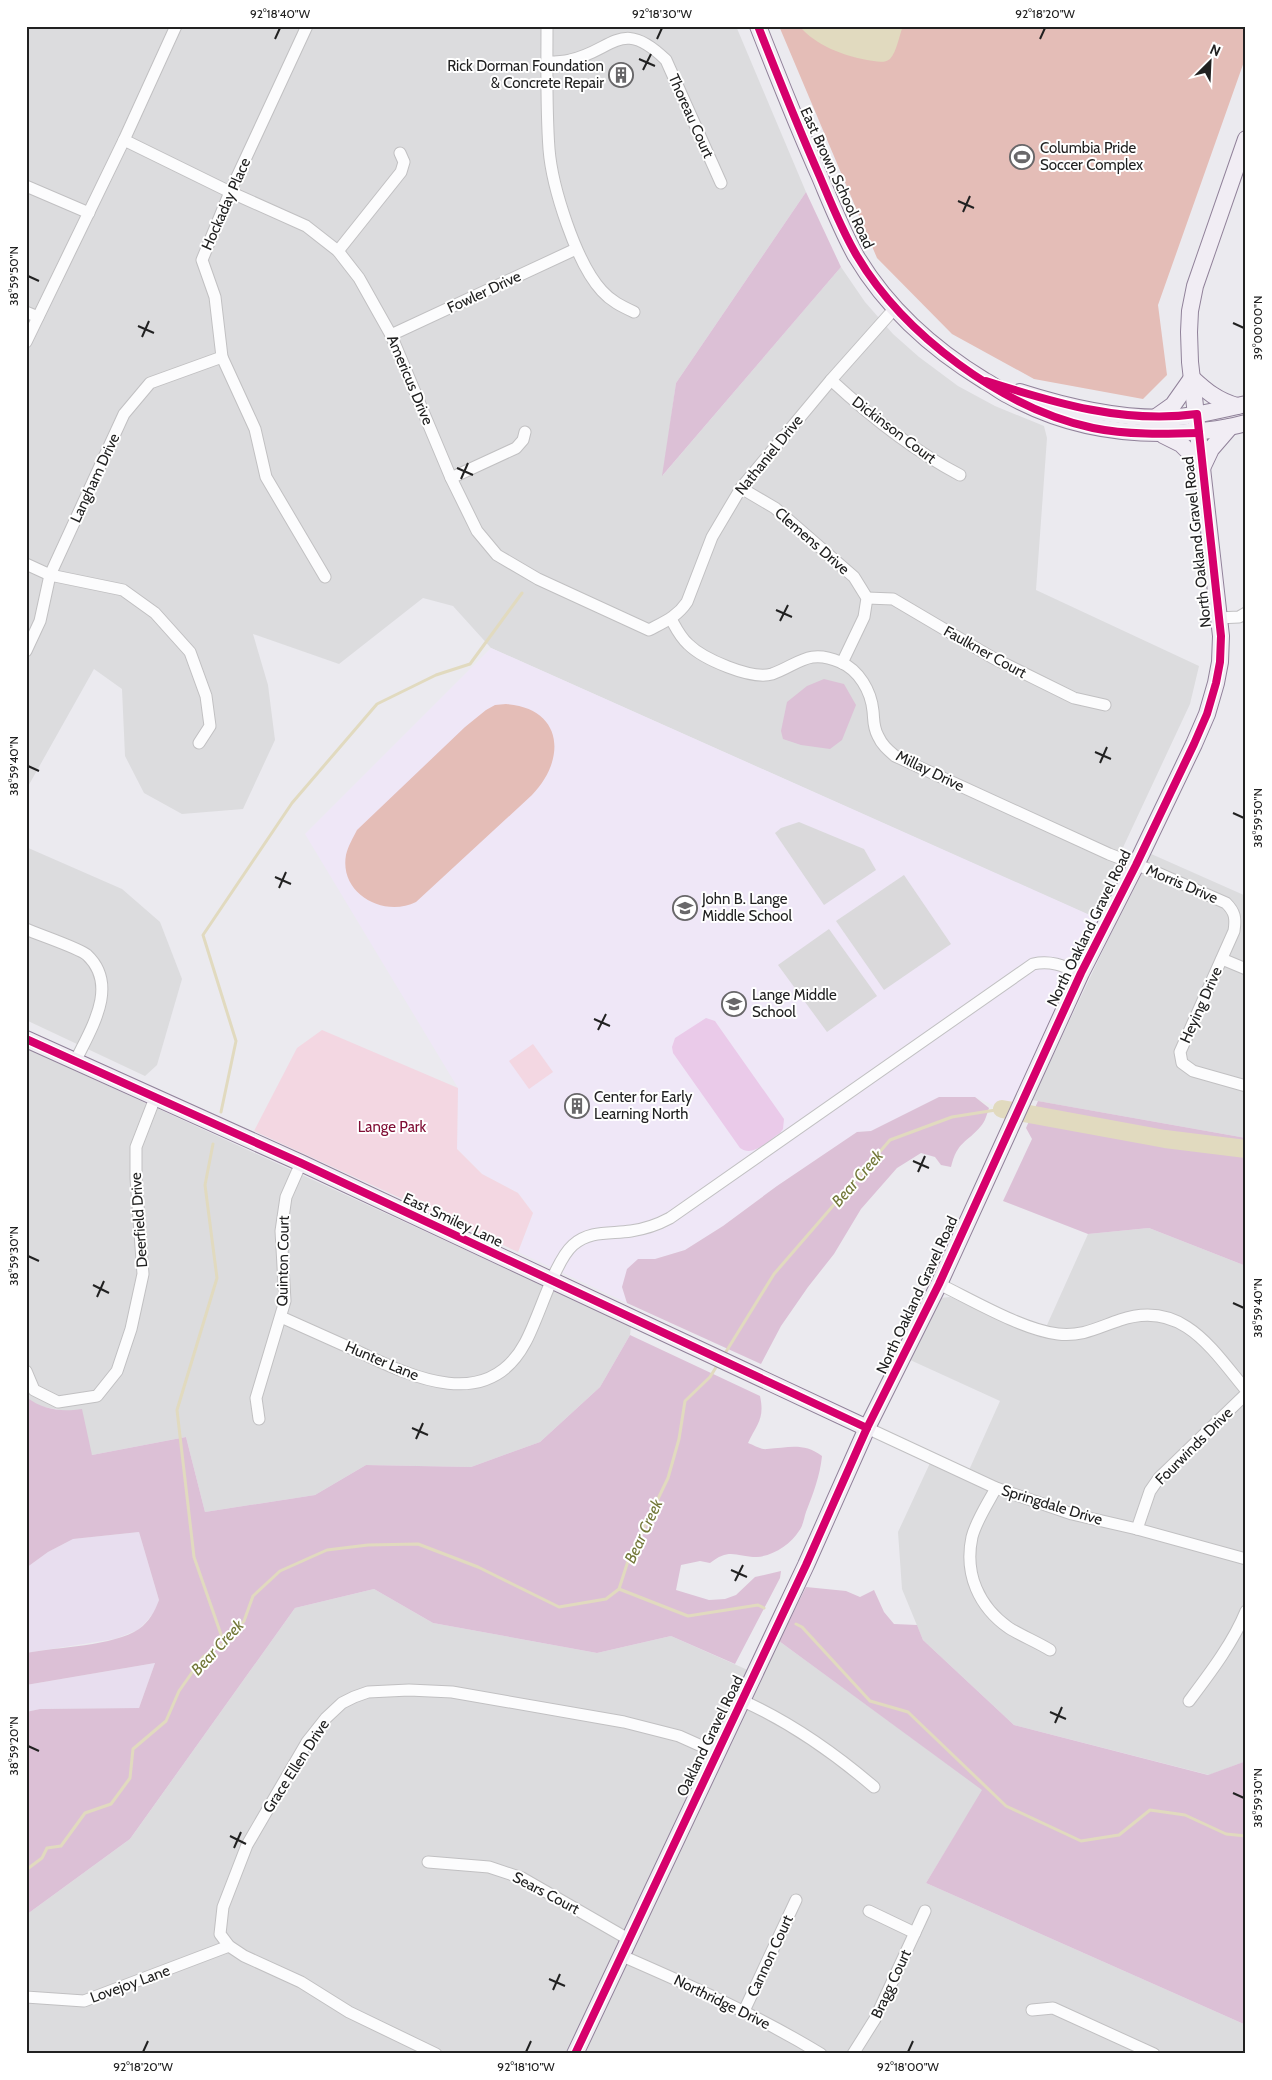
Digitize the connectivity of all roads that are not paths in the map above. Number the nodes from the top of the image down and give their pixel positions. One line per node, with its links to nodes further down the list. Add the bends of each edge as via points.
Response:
1 (176, 26): 7 (street)
2 (307, 26): 11 (street, Hockaday Place)
3 (547, 26): 5 (street)
4 (758, 26): 15 (street, East Brown School Road, via 792,113 856,256)
5 (547, 62): 9 (street, Thoreau Court, via 571,60 620,38 635,39 658,52 666,60); 13 (street, via 549,150 557,192)
6 (1246, 139): 22 (street, North Oakland Gravel Road, via 1195,286 1189,332)
7 (124, 140): 11 (street, Americus Drive); 12 (street)
8 (400, 153): 14 (street, via 404,162 401,172)
9 (721, 182)
10 (26, 186): 12 (street)
11 (230, 192): 14 (street, Americus Drive, via 306,226); 21 (street, Hockaday Place, via 202,260 215,297)
12 (89, 213): 18 (street)
13 (576, 249): 17 (street, via 601,290 616,304); 19 (street, Fowler Drive)
14 (338, 250): 19 (street, Americus Drive, via 359,278)
15 (895, 308): 23 (street, Nathaniel Drive); 24 (street, East Brown School Road, via 952,360)
16 (26, 312): 18 (street)
17 (634, 312)
18 (38, 317): 20 (street)
19 (392, 335): 34 (street, Americus Drive)
20 (26, 342)
21 (222, 358): 37 (street, Langham Drive, via 150,383 124,414); 38 (street, Hockaday Place, via 255,430 266,477)
22 (1192, 378): 25 (street, via 1208,394 1224,402); 26 (street, North Oakland Gravel Road); 27 (street, via 1173,404)
23 (832, 380): 33 (street, Dickinson Court, via 877,421 912,447); 35 (street, Nathaniel Drive)
24 (986, 381): 27 (street, East Brown School Road, via 1074,408); 31 (street, East Brown School Road, via 1008,395 1065,420 1126,433)
25 (1242, 405): 26 (street)
26 (1197, 414): 27 (street, East Brown School Road); 30 (street, North Oakland Gravel Road)
27 (1156, 417)
28 (1238, 425): 30 (street, East Brown School Road); 32 (street, via 1215,443)
29 (525, 432): 34 (street, via 516,448)
30 (1199, 432): 31 (street, East Brown School Road); 32 (street, North Oakland Gravel Road)
31 (1161, 433): 32 (street, via 1181,444)
32 (1202, 466): 41 (street, North Oakland Gravel Road)
33 (960, 474)
34 (451, 478): 42 (street, Americus Drive, via 477,531 497,555 538,579 648,630)
35 (742, 488): 39 (street, Clemens Drive, via 775,508 854,577); 42 (street, Nathaniel Drive, via 712,537 687,602)
36 (26, 564): 37 (street)
37 (50, 575): 43 (street, Langham Drive, via 40,620); 46 (street, via 123,590 167,626 190,652 206,696 210,726)
38 (325, 577)
39 (867, 598): 44 (street, via 864,617); 45 (street, Faulkner Court, via 893,599 993,658 1074,698)
40 (1246, 613): 41 (street)
41 (1218, 618): 47 (street, North Oakland Gravel Road, via 1220,662 1207,714)
42 (671, 619): 44 (street, Millay Drive, via 681,637 696,651 740,672 752,675 773,673 807,658 820,657)
43 (26, 651)
44 (842, 663): 47 (street, Millay Drive, via 864,684 870,696 877,736 884,748 895,756)
45 (1105, 705)
46 (199, 743)
47 (1136, 865): 49 (street, Morris Drive, via 1226,902 1236,919); 51 (street, North Oakland Gravel Road)
48 (26, 929): 53 (street, via 86,955 98,970 103,986 99,1012)
49 (1222, 959): 50 (street); 54 (street, Heying Drive, via 1180,1052 1182,1063 1193,1071)
50 (1246, 969)
51 (1081, 973): 57 (street, Hunter Lane, via 1056,963 1033,964 670,1218 641,1230 606,1232 582,1238 564,1257); 58 (street, North Oakland Gravel Road)
52 (26, 1039): 53 (street, East Smiley Lane)
53 (75, 1062): 55 (street, East Smiley Lane)
54 (1246, 1086)
55 (155, 1098): 56 (street, East Smiley Lane); 60 (street, Deerfield Drive, via 136,1147 143,1274 131,1329 117,1372 98,1396 58,1402 34,1390)
56 (301, 1163): 57 (street, East Smiley Lane); 59 (street, Quinton Court, via 286,1197 281,1231 285,1300)
57 (553, 1282): 59 (street, Hunter Lane, via 524,1344 510,1364 489,1378 465,1384 435,1382 408,1374); 64 (street, East Smiley Lane)
58 (939, 1284): 61 (street, via 1038,1330 1059,1334 1081,1334 1131,1316 1149,1314 1170,1318 1189,1327 1208,1343); 64 (street, North Oakland Gravel Road)
59 (281, 1317): 63 (street, Quinton Court, via 256,1398)
60 (26, 1370)
61 (1246, 1390)
62 (1246, 1394): 66 (street, Fourwinds Drive, via 1159,1478 1150,1491)
63 (259, 1419)
64 (868, 1428): 65 (street, Springdale Drive); 70 (street, Oakland Gravel Road)
65 (996, 1488): 66 (street, Springdale Drive, via 1072,1514); 69 (street, via 973,1536 969,1562 974,1587 988,1610 1010,1628)
66 (1137, 1528): 67 (street, Springdale Drive)
67 (1246, 1559)
68 (1246, 1611): 71 (street, via 1223,1652)
69 (1050, 1650)
70 (743, 1701): 72 (street, Oakland Gravel Road); 73 (street, via 812,1738)
71 (1189, 1701)
72 (717, 1753): 79 (street, Oakland Gravel Road); 80 (street, Grace Ellen Drive, via 679,1736 624,1722 452,1692 368,1692 354,1697 326,1718 307,1742 247,1845 221,1920 220,1934)
73 (874, 1788)
74 (428, 1862): 79 (street, Sears Court, via 489,1867 522,1878)
75 (796, 1900): 84 (street, Cannon Court)
76 (869, 1911): 78 (street)
77 (925, 1911): 78 (street, Bragg Court)
78 (915, 1933): 89 (street, Bragg Court, via 875,2019)
79 (628, 1938): 81 (street, Oakland Gravel Road)
80 (230, 1946): 82 (street, Lovejoy Lane, via 84,2001); 86 (street, via 244,1956 301,1982 349,2012)
81 (620, 1955): 84 (street, Northridge Drive); 87 (street, Oakland Gravel Road)
82 (26, 1997)
83 (1032, 2010): 85 (street, via 1053,2008)
84 (744, 2011): 88 (street, Northridge Drive)
85 (1140, 2051): 90 (street)
86 (436, 2054)
87 (574, 2054)
88 (821, 2054)
89 (853, 2054)
90 (1154, 2054)

